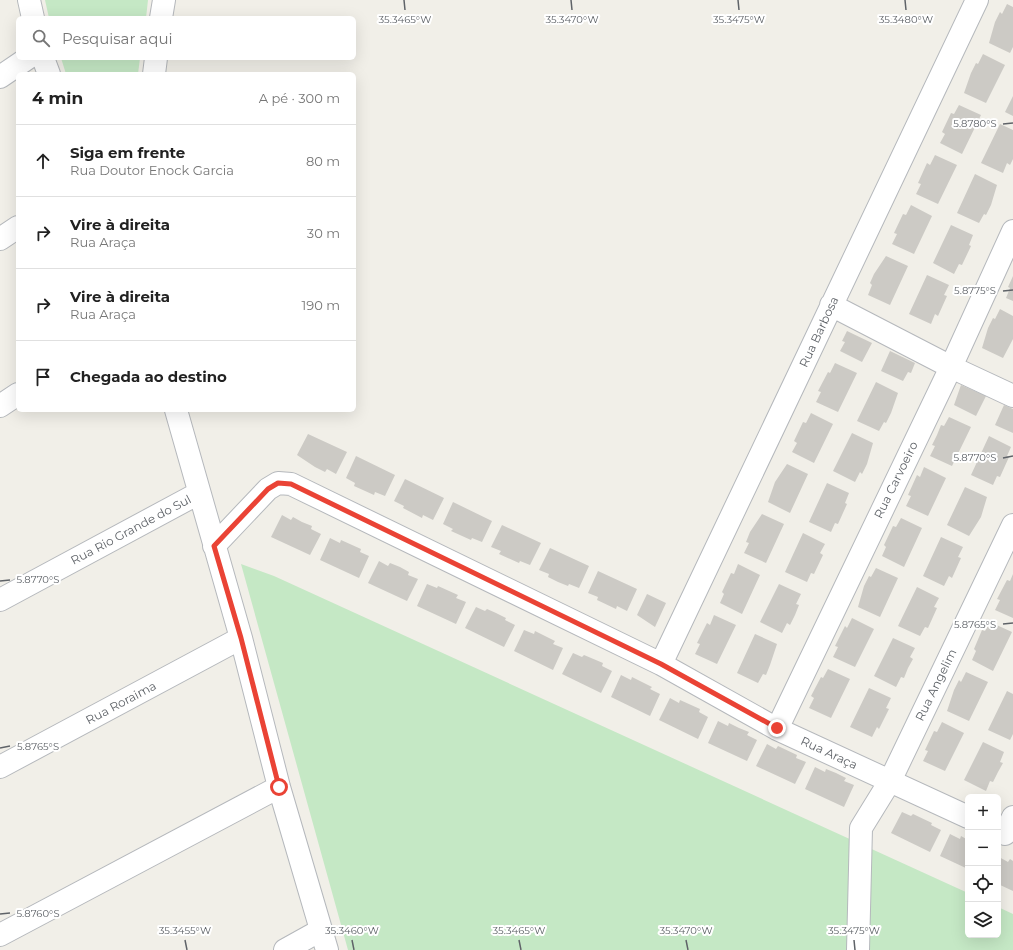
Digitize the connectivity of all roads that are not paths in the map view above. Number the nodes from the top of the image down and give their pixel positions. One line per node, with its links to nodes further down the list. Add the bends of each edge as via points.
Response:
1 (29, 0): 4 (street)
2 (164, 0): 5 (street)
3 (977, 0): 15 (street, Rua Barbosa)
4 (33, 16)
5 (161, 16)
6 (25, 60): 11 (street)
7 (44, 60): 9 (street)
8 (156, 60): 10 (street)
9 (48, 72)
10 (154, 72)
11 (0, 77)
12 (16, 228): 14 (street)
13 (1013, 230): 16 (street, Rua Carvoeiro)
14 (0, 239)
15 (831, 305): 16 (street); 26 (street, Rua Barbosa)
16 (951, 367): 18 (street); 27 (street, Rua Carvoeiro)
17 (16, 395): 19 (street)
18 (1013, 396)
19 (0, 406)
20 (177, 412): 21 (street)
21 (199, 493): 23 (street); 24 (street, Rua Rio Grande do Sul)
22 (1013, 525): 29 (street, Rua Angelim)
23 (214, 546): 25 (street); 26 (street, Rua Araça, via 268,489 278,483 291,484)
24 (0, 600)
25 (241, 638): 28 (street, Rua Roraima); 30 (street)
26 (661, 664): 27 (street, Rua Araça)
27 (777, 728): 29 (street, Rua Araça)
28 (0, 767)
29 (890, 781): 31 (street, Rua Araça); 35 (street, Rua Angelim, via 861,828)
30 (279, 787): 32 (street); 33 (street)
31 (965, 816)
32 (0, 935)
33 (324, 940): 34 (street)
34 (285, 950)
35 (858, 950)

